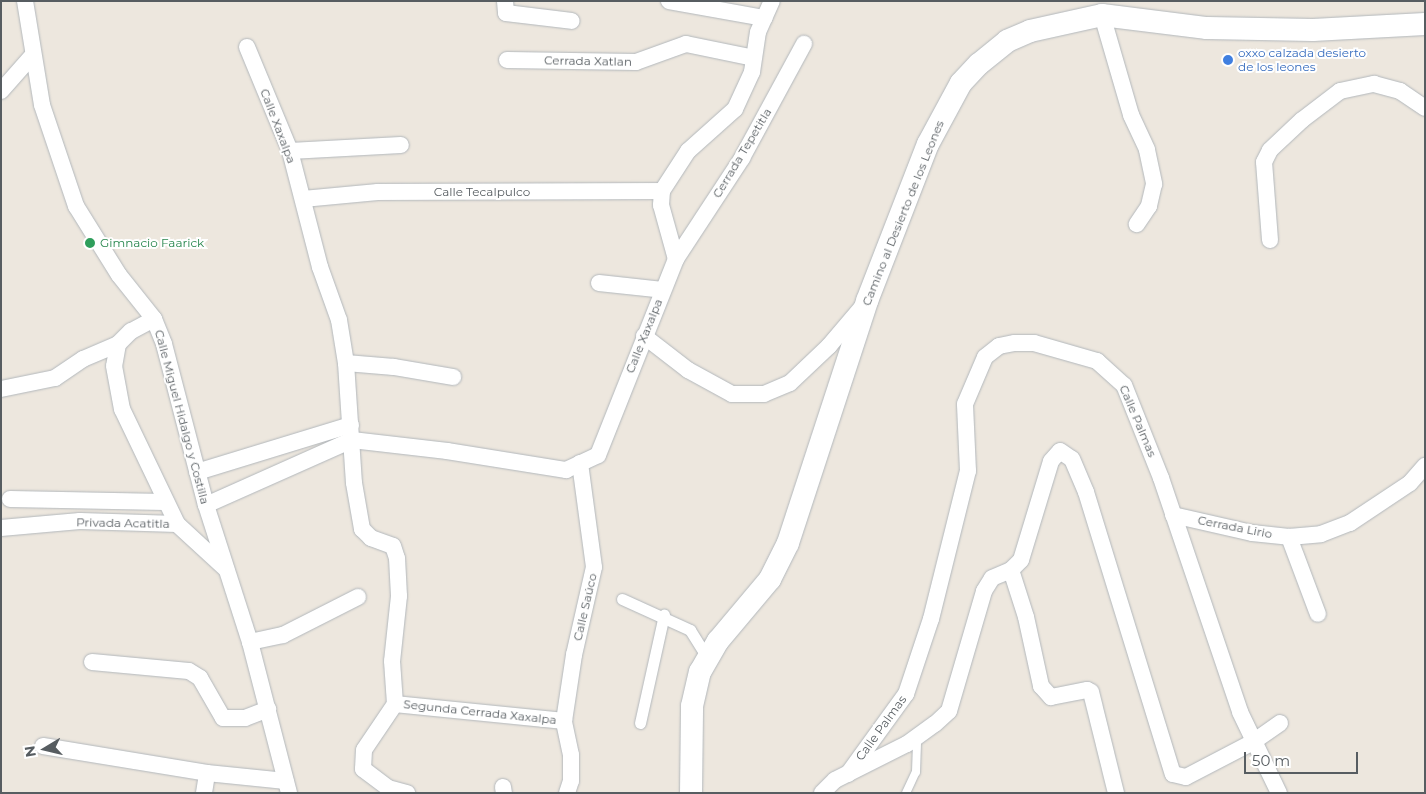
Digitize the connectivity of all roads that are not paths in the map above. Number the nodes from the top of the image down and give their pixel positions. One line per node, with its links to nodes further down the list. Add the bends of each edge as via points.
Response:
1 (25, 1): 11 (street, Calle Miguel Hidalgo y Costilla)
2 (505, 1): 7 (street, via 506,13)
3 (669, 1): 6 (street)
4 (772, 1): 6 (street)
5 (1102, 15): 8 (main road, Camino al Desierto de los Leones, via 1207,28 1313,30); 20 (street, via 1131,115 1151,165 1154,184 1149,206); 25 (main road, Camino al Desierto de los Leones, via 1049,24 1007,42 961,83 928,144)
6 (764, 18): 12 (street)
7 (572, 21)
8 (1425, 24)
9 (804, 44): 22 (street, Cerrada Tepetitla, via 742,158)
10 (248, 47): 17 (street, Calle Xaxalpa)
11 (32, 56): 14 (street); 26 (street, Calle Miguel Hidalgo y Costilla, via 42,105 76,206 119,276)
12 (754, 58): 13 (street, Cerrada Xatlan, via 686,44 636,62); 18 (street, via 752,72 736,109 688,151)
13 (507, 60)
14 (1, 91)
15 (1425, 108): 21 (street, via 1400,91 1374,84 1340,91 1302,120 1270,150 1264,162)
16 (401, 146): 17 (street)
17 (290, 151): 19 (street, Calle Xaxalpa)
18 (662, 191): 19 (street, Calle Tecalpulco, via 378,192); 22 (street, via 661,205)
19 (302, 198): 29 (street, Calle Xaxalpa, via 320,267 339,320)
20 (1137, 224)
21 (1270, 240)
22 (676, 259): 24 (street, Calle Xaxalpa)
23 (598, 283): 24 (street)
24 (663, 290): 27 (street, Calle Xaxalpa)
25 (867, 301): 27 (street, via 829,346 790,383 764,394 732,394 688,370); 50 (main road, Camino al Desierto de los Leones, via 788,543 770,579)
26 (154, 320): 28 (street, via 131,330); 35 (street, Calle Miguel Hidalgo y Costilla, via 164,344)
27 (644, 336): 33 (street, Calle Xaxalpa, via 598,454)
28 (118, 344): 31 (street, via 83,359 55,378); 37 (street, via 114,366 122,408)
29 (346, 363): 30 (street, via 394,366); 32 (street, Calle Xaxalpa)
30 (453, 377)
31 (1, 389)
32 (351, 432): 33 (street, Calle Xaxalpa, via 566,470); 35 (street); 38 (street); 52 (street, Calle Xaxalpa, via 354,483 362,529 371,538 393,546 397,558 399,596 392,661)
33 (580, 463): 54 (street, Calle Saúco, via 594,567 574,655)
34 (1425, 466): 42 (street, Cerrada Lirio, via 1410,483 1350,523 1321,534)
35 (198, 472): 38 (street, Calle Miguel Hidalgo y Costilla)
36 (10, 499): 37 (street)
37 (165, 502): 40 (street)
38 (206, 505): 44 (street, Calle Miguel Hidalgo y Costilla)
39 (1173, 515): 42 (street, Cerrada Lirio); 58 (street, Calle Palmas, via 1228,679); 61 (street, Calle Palmas, via 1136,412 1124,385 1111,371 1097,361 1034,344 1000,346 985,357 966,404 968,471 906,694)
40 (177, 524): 41 (street, Privada Acatitla, via 80,521); 44 (street, Privada Acatitla)
41 (1, 528)
42 (1289, 537): 47 (street)
43 (1011, 570): 57 (street, Calle Palmas, via 992,578 984,591 948,710); 58 (street, Calle Palmas, via 1021,560 1051,461 1060,450 1072,459 1086,492 1173,774 1186,777); 69 (street, via 1026,617 1041,686 1051,697 1091,692)
44 (227, 571): 49 (street, Calle Miguel Hidalgo y Costilla)
45 (358, 596): 49 (street, via 283,635)
46 (622, 599): 48 (street)
47 (1318, 614)
48 (664, 615): 50 (street, via 690,630); 55 (street)
49 (250, 642): 53 (street, Calle Miguel Hidalgo y Costilla)
50 (708, 659): 66 (main road, Camino al Desierto de los Leones, via 700,672 692,706)
51 (92, 662): 53 (street, via 188,671 200,678 223,718 245,718)
52 (395, 704): 54 (street, Segunda Cerrada Xaxalpa); 64 (street, via 364,750 363,769 388,788)
53 (268, 709): 62 (street, Calle Miguel Hidalgo y Costilla)
54 (564, 721): 65 (street, via 571,755 571,781)
55 (640, 723)
56 (1280, 724): 58 (street, Calle Palmas)
57 (917, 737): 61 (street, Calle Palmas); 68 (lane, via 916,772)
58 (1253, 742): 70 (street)
59 (43, 746): 60 (street)
60 (207, 773): 62 (street); 63 (street)
61 (848, 774): 67 (street, Calle Palmas)
62 (288, 787)
63 (204, 793)
64 (407, 793)
65 (567, 793)
66 (691, 793)
67 (822, 793)
68 (906, 793)
69 (1116, 793)
70 (1279, 793)

